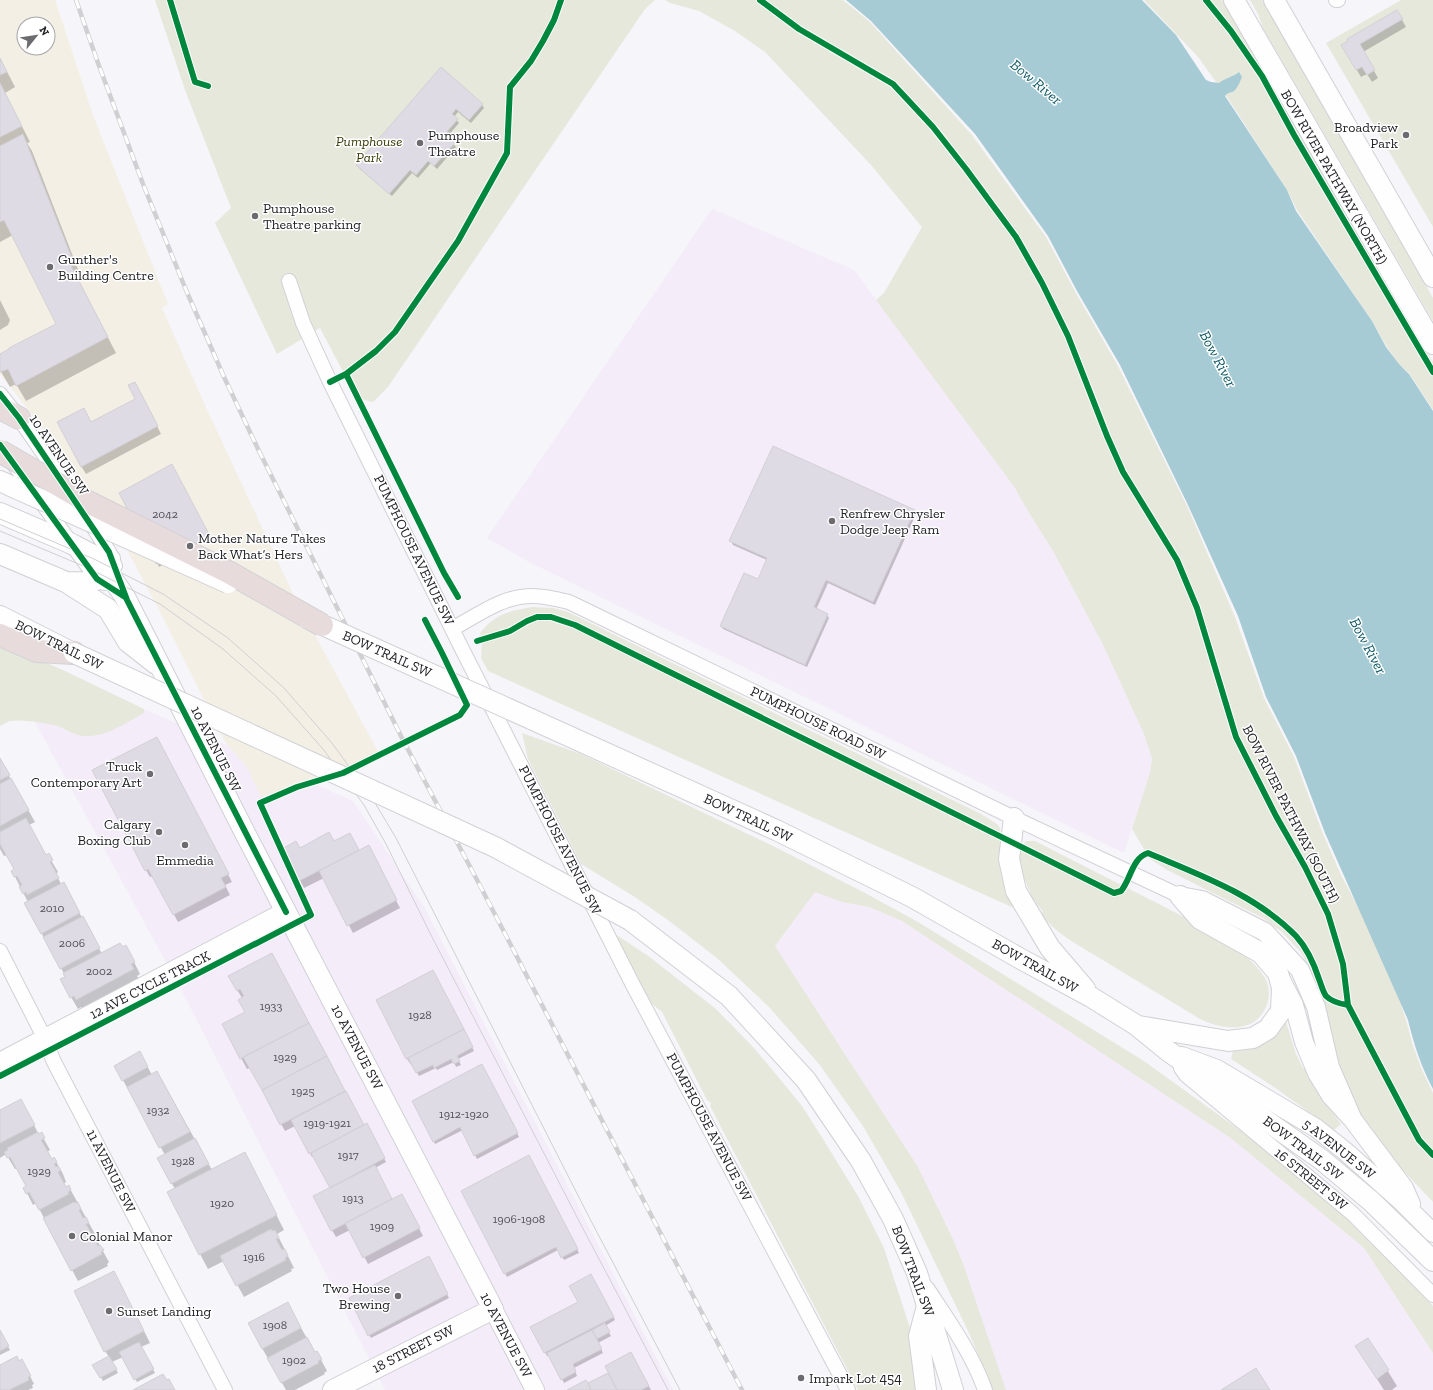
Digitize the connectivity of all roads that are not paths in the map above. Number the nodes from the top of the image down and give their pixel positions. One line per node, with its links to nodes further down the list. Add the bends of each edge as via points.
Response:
1 (1234, 0): 6 (main road)
2 (1275, 2): 3 (main road, via 1348,104); 4 (main road)
3 (1433, 251)
4 (1433, 277)
5 (289, 281): 20 (street, PUMPHOUSE AVENUE SW, via 303,323 330,382)
6 (1433, 344)
7 (0, 394): 8 (street, 10 AVENUE SW)
8 (9, 413): 16 (street, 10 AVENUE SW, via 95,530)
9 (0, 445): 12 (street)
10 (0, 451): 19 (highway, bridge, via 86,501 230,573)
11 (6, 484): 19 (main road, BOW TRAIL SW, bridge)
12 (35, 493): 13 (main road, via 22,512); 14 (street)
13 (3, 514): 14 (main road, 10 AVENUE SW)
14 (72, 544): 16 (main road, 10 AVENUE SW, via 95,556)
15 (0, 554): 17 (main road)
16 (105, 567): 17 (main road, via 94,582); 23 (main road, 10 AVENUE SW, via 125,597)
17 (66, 582): 23 (main road, via 108,609 128,642)
18 (0, 616): 22 (main road, BOW TRAIL SW)
19 (322, 625): 29 (main road, BOW TRAIL SW, bridge, via 776,830 912,897)
20 (452, 629): 24 (street, PUMPHOUSE ROAD SW, via 496,604 515,598 532,596 570,602); 45 (street, PUMPHOUSE AVENUE SW, via 634,986)
21 (0, 635): 22 (highway, via 37,651)
22 (74, 653): 38 (main road, BOW TRAIL SW, bridge, via 495,847 630,920 729,996 806,1080 861,1161 894,1220)
23 (162, 668): 26 (main road, 10 AVENUE SW)
24 (1014, 818): 25 (street, PUMPHOUSE ROAD SW); 29 (main road, via 1009,859 1016,891 1050,948)
25 (1180, 896): 28 (main road, via 1200,919 1261,954); 34 (street, via 1202,900 1265,932 1300,970 1316,1007 1330,1067)
26 (286, 912): 31 (main road); 41 (main road, 10 AVENUE SW)
27 (0, 951): 31 (street, 11 AVENUE SW)
28 (1278, 973): 30 (main road, via 1282,988 1281,1011 1268,1029 1253,1038 1228,1041); 34 (street, via 1294,1006 1304,1042 1317,1073 1332,1096)
29 (1091, 997): 30 (main road, BOW TRAIL SW)
30 (1136, 1025): 32 (main road, BOW TRAIL SW)
31 (45, 1039): 33 (main road); 42 (street, 11 AVENUE SW, via 53,1060)
32 (1168, 1051): 35 (street, 5 AVENUE SW, via 1217,1069 1316,1128); 37 (main road, BOW TRAIL SW, via 1322,1160 1371,1201); 39 (street, 16 STREET SW, via 1186,1075 1353,1214)
33 (0, 1063)
34 (1353, 1120): 35 (street, via 1404,1188)
35 (1418, 1218): 36 (street, 5 AVENUE SW)
36 (1433, 1233)
37 (1433, 1261)
38 (916, 1272): 40 (main road, BOW TRAIL SW); 48 (street, via 952,1326)
39 (1433, 1295)
40 (927, 1306): 46 (main road, via 919,1336); 47 (main road, BOW TRAIL SW)
41 (493, 1309): 43 (main road, 18 STREET SW); 44 (street, 10 AVENUE SW)
42 (225, 1390)
43 (333, 1390)
44 (535, 1390)
45 (848, 1390)
46 (926, 1390)
47 (953, 1390)
48 (986, 1390)

